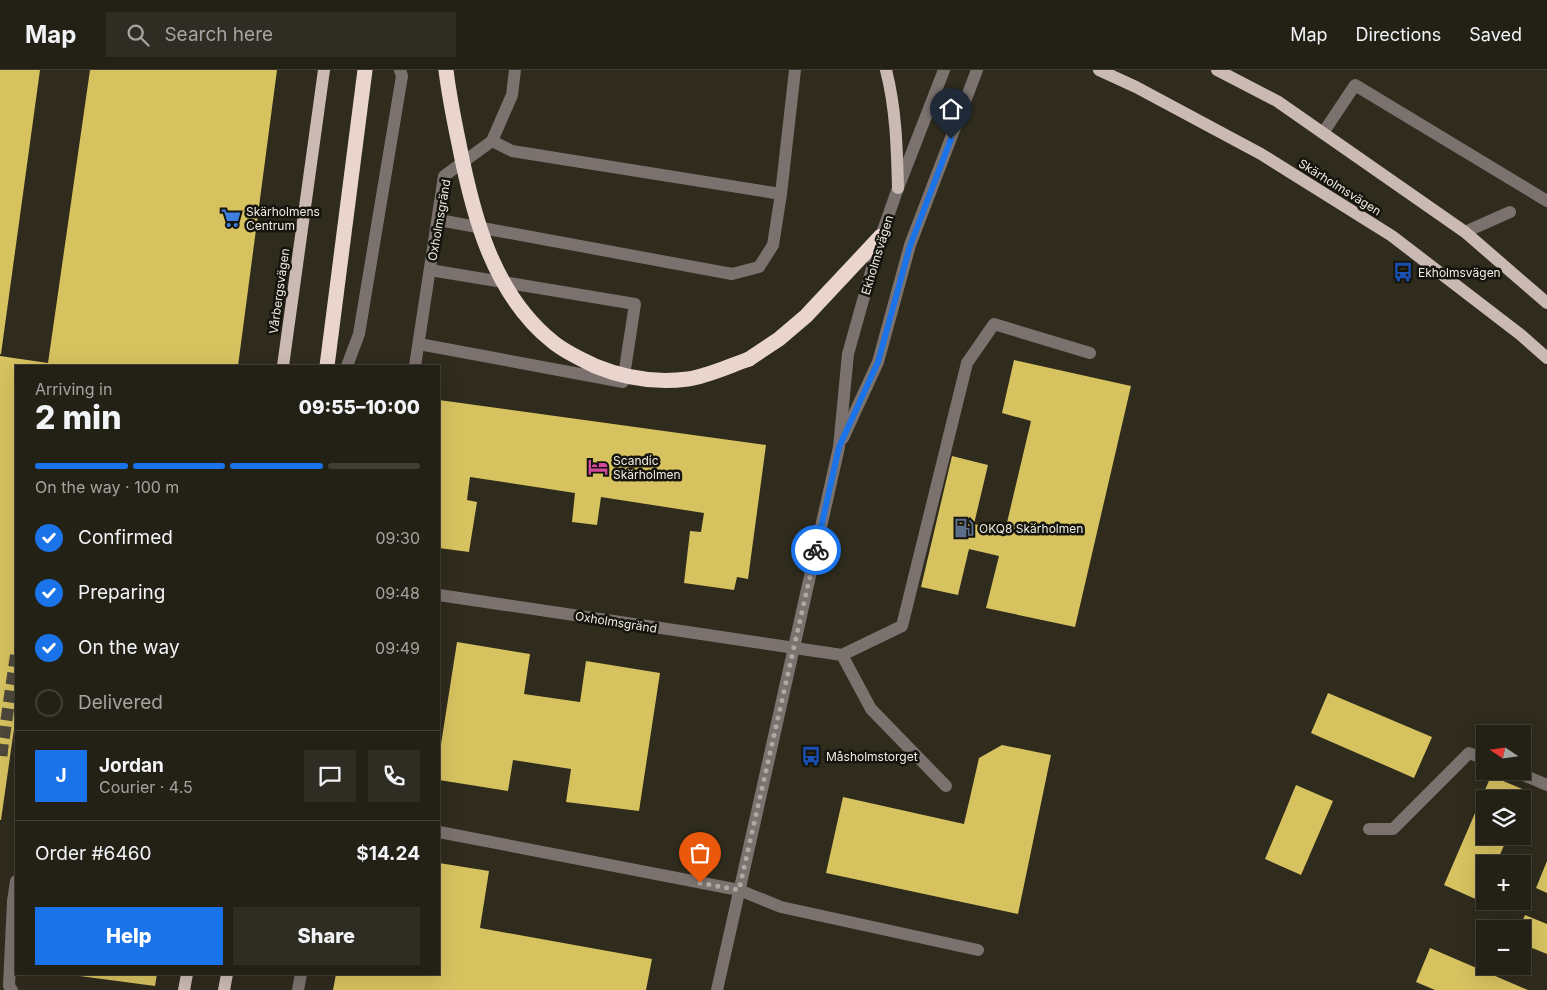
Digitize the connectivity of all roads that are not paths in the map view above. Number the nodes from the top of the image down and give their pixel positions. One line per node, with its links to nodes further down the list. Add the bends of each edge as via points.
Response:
1 (324, 70): 26 (main road, Vårbergsvägen)
2 (365, 70): 27 (highway)
3 (400, 70): 28 (street, via 402,76 359,334)
4 (446, 70): 20 (highway, bridge, via 462,162 475,213 497,272 530,320 553,342 605,370 662,381 690,379 749,359 779,340 806,316)
5 (514, 70): 13 (street, via 512,95)
6 (795, 70): 15 (street)
7 (886, 70): 14 (main road, via 897,137)
8 (944, 70): 14 (street, Ekholmsvägen)
9 (977, 70): 30 (street, Ekholmsvägen, via 910,246 878,362)
10 (1099, 70): 25 (main road, Skärholmsvägen, via 1261,154 1392,236)
11 (1217, 70): 12 (main road, via 1277,101)
12 (1323, 133): 16 (street, via 1355,85); 19 (main road)
13 (492, 141): 15 (street, via 512,151); 18 (street, Oxholmsgränd, via 444,176)
14 (898, 188): 20 (street, Ekholmsvägen)
15 (781, 194): 18 (street, via 773,245 759,267 732,274)
16 (1547, 202)
17 (1510, 212): 19 (street)
18 (439, 220): 21 (street, Oxholmsgränd)
19 (1465, 232): 22 (main road)
20 (880, 236): 30 (street, Ekholmsvägen, via 848,354)
21 (430, 270): 23 (street, Oxholmsgränd); 23 (street, via 635,304 623,382)
22 (1547, 303)
23 (419, 344): 29 (street, Oxholmsgränd)
24 (1090, 354): 33 (street, via 994,324 967,363 902,626)
25 (1547, 358)
26 (283, 365)
27 (327, 365)
28 (347, 365)
29 (415, 365)
30 (839, 447): 32 (street, Ekholmsvägen)
31 (440, 596): 32 (street, Oxholmsgränd)
32 (794, 649): 33 (street, Oxholmsgränd); 41 (street, Ekholmsvägen)
33 (842, 655): 37 (street, via 871,709)
34 (1476, 756): 38 (street, via 1469,753 1393,829)
35 (1531, 778): 36 (street)
36 (1547, 785)
37 (946, 786)
38 (1369, 829)
39 (440, 832): 41 (street)
40 (15, 888): 43 (street)
41 (739, 890): 44 (street, via 782,907); 52 (street, Ekholmsvägen)
42 (0, 900): 43 (street)
43 (13, 901): 48 (street, via 9,986)
44 (978, 950)
45 (187, 975): 49 (main road)
46 (227, 975): 50 (main road)
47 (301, 975): 51 (street)
48 (12, 990)
49 (184, 990)
50 (224, 990)
51 (298, 990)
52 (717, 990)

